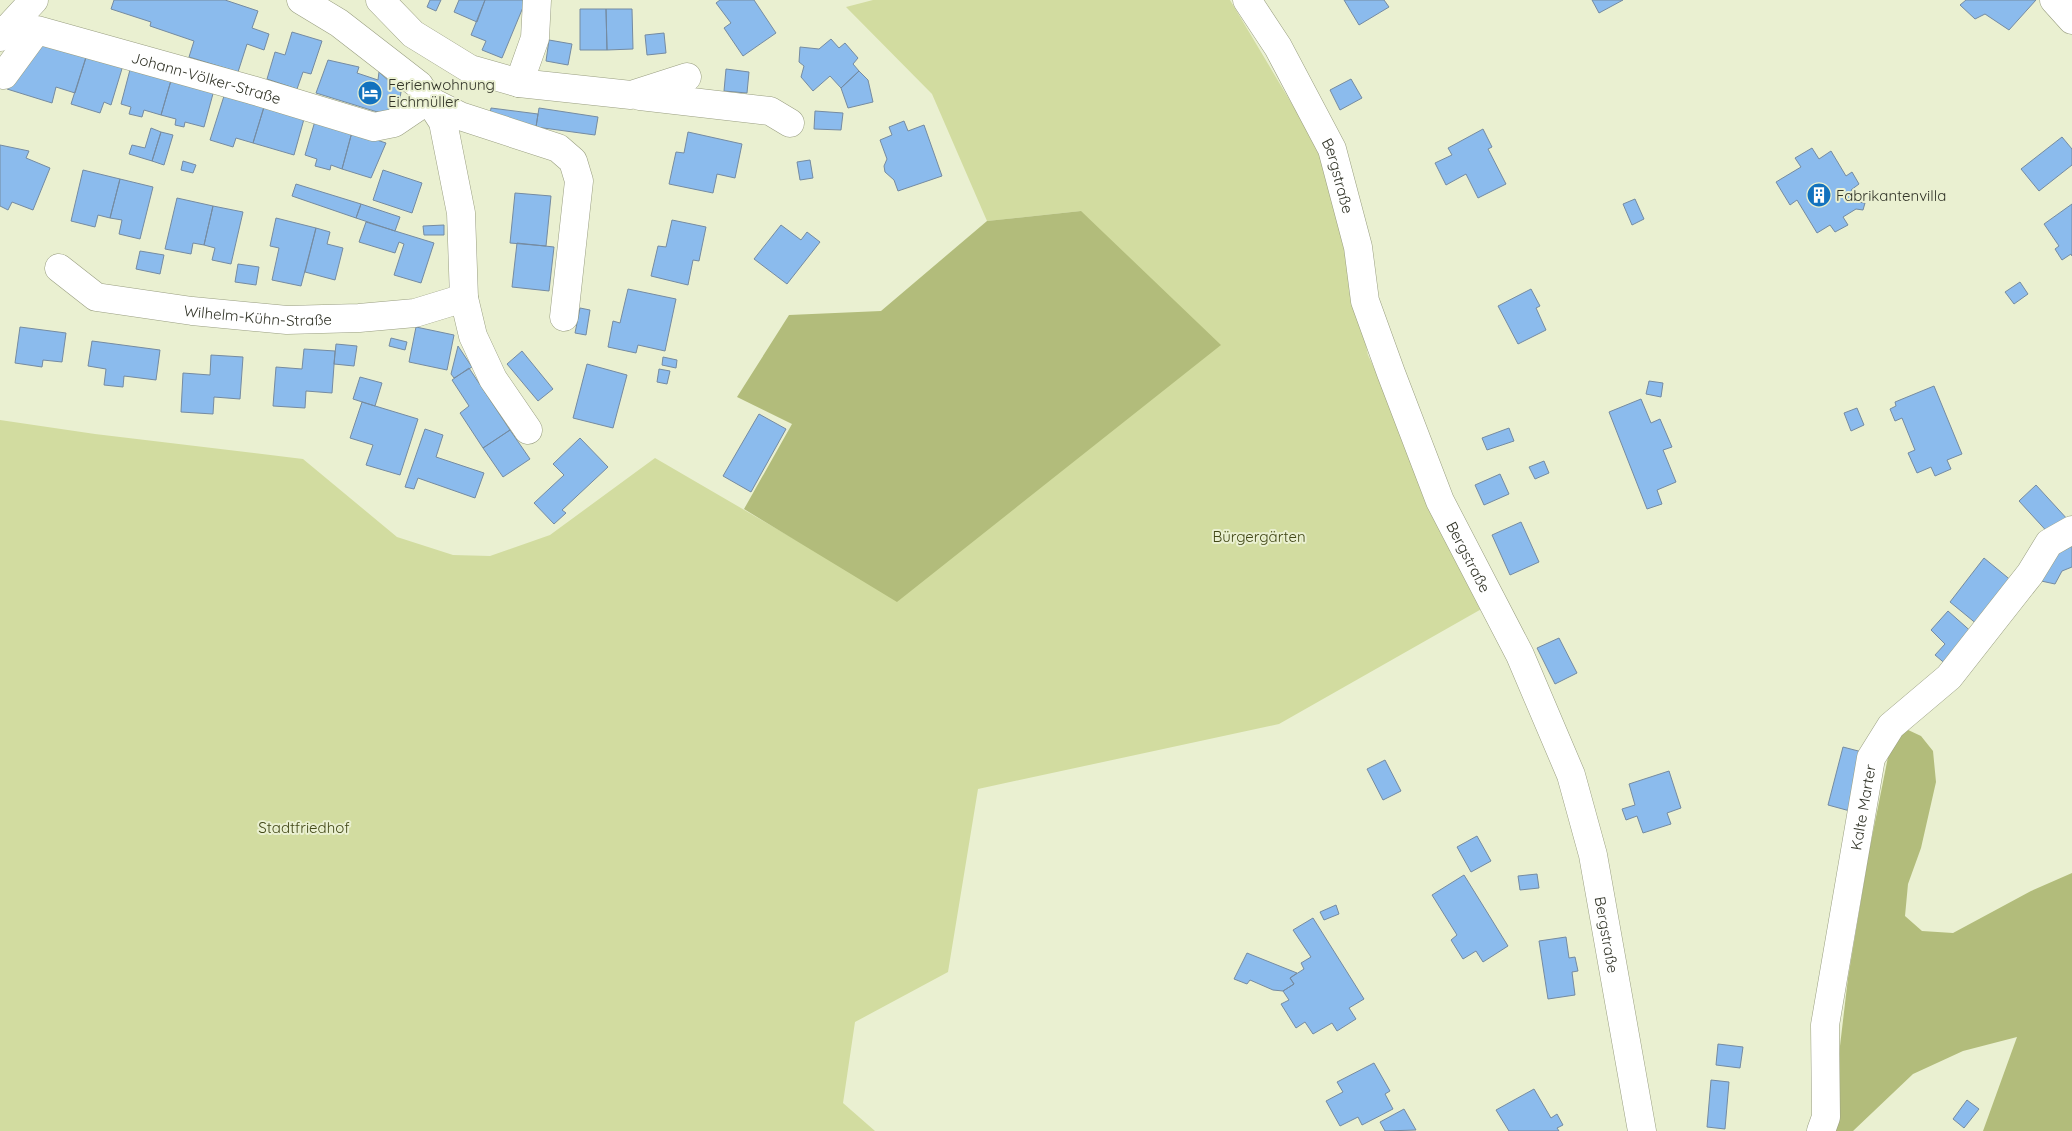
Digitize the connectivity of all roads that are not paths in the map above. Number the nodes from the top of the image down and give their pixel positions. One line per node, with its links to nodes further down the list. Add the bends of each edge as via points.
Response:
1 (34, 0): 8 (street)
2 (301, 0): 13 (street, via 340,23 419,85)
3 (380, 0): 11 (street, via 413,34 470,69)
4 (537, 0): 11 (street, via 535,38)
5 (1247, 0): 20 (street, Bergstraße, via 1278,46 1332,148 1358,247 1365,301 1391,373 1440,501 1520,655 1571,775 1592,855)
6 (2054, 0): 7 (street)
7 (2072, 20)
8 (0, 37)
9 (0, 74): 13 (street, Johann-Völker-Straße, via 4,75 37,30 374,127 394,123)
10 (687, 76): 12 (street)
11 (519, 83): 12 (street)
12 (631, 96): 14 (street, via 770,111)
13 (428, 100): 16 (street, via 443,122 461,213); 17 (street, via 460,116 558,148 573,161 579,181)
14 (790, 123)
15 (59, 268): 16 (street, Wilhelm-Kühn-Straße, via 96,297 287,320 416,313)
16 (464, 298): 18 (street, via 473,336 494,379)
17 (564, 317)
18 (528, 430)
19 (2072, 530): 21 (street, Kalte Marter, via 2049,543 2030,574 1949,677 1891,726 1872,758 1825,1026 1826,1117)
20 (1642, 1131)
21 (1821, 1131)

